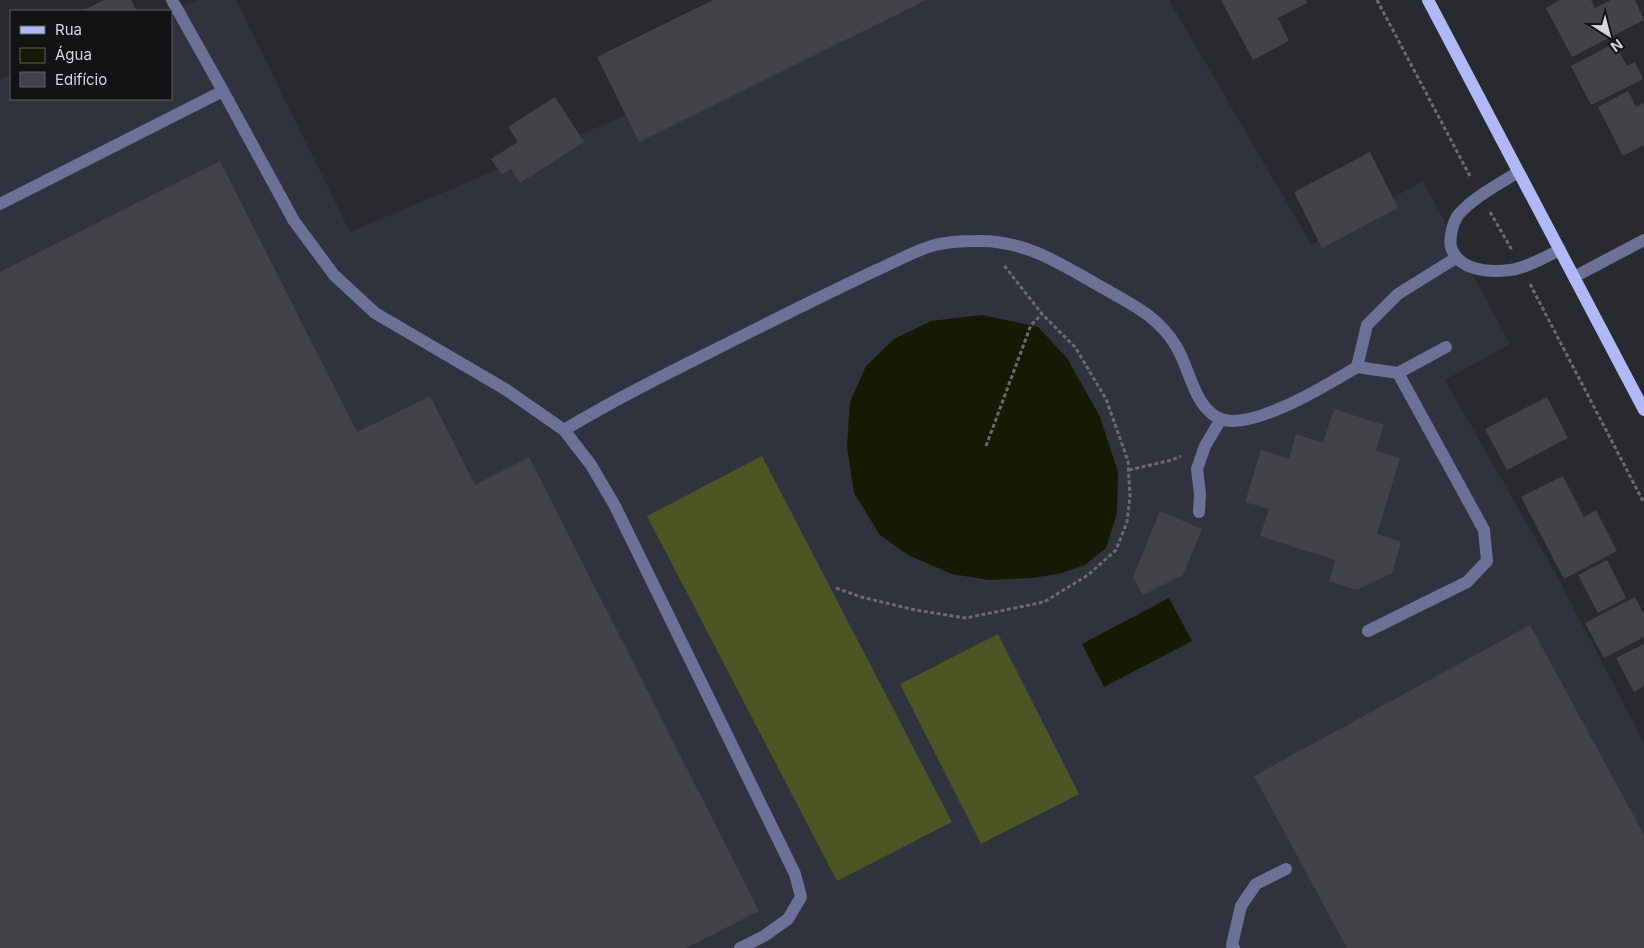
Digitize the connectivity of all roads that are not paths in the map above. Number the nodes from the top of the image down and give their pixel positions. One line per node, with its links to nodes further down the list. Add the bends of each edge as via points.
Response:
1 (1428, 0): 4 (main road)
2 (173, 2): 3 (street)
3 (223, 91): 5 (street); 15 (street, via 294,221 334,275 375,313 505,389)
4 (1518, 172): 7 (main road); 8 (street, via 1477,198 1458,215 1450,244)
5 (0, 204)
6 (1644, 240): 9 (street)
7 (1560, 250): 8 (street, via 1510,270 1478,270); 9 (main road)
8 (1456, 258): 11 (street, via 1398,294 1367,325)
9 (1574, 277): 13 (main road)
10 (1446, 347): 12 (street)
11 (1356, 367): 12 (street); 14 (street, via 1271,413 1236,422)
12 (1398, 373): 17 (street, via 1484,530 1487,561 1467,582)
13 (1644, 410)
14 (1220, 419): 15 (street, via 1205,409 1177,347 1161,325 1138,306 1031,250 1003,242 977,241 935,245 898,261 602,407); 16 (street, via 1197,469)
15 (564, 430): 19 (street, via 591,465 614,506 795,874 800,897 788,918 764,936)
16 (1199, 512)
17 (1368, 631)
18 (1286, 869): 20 (street, via 1256,884 1241,906 1232,944)
19 (740, 948)
20 (1234, 948)

